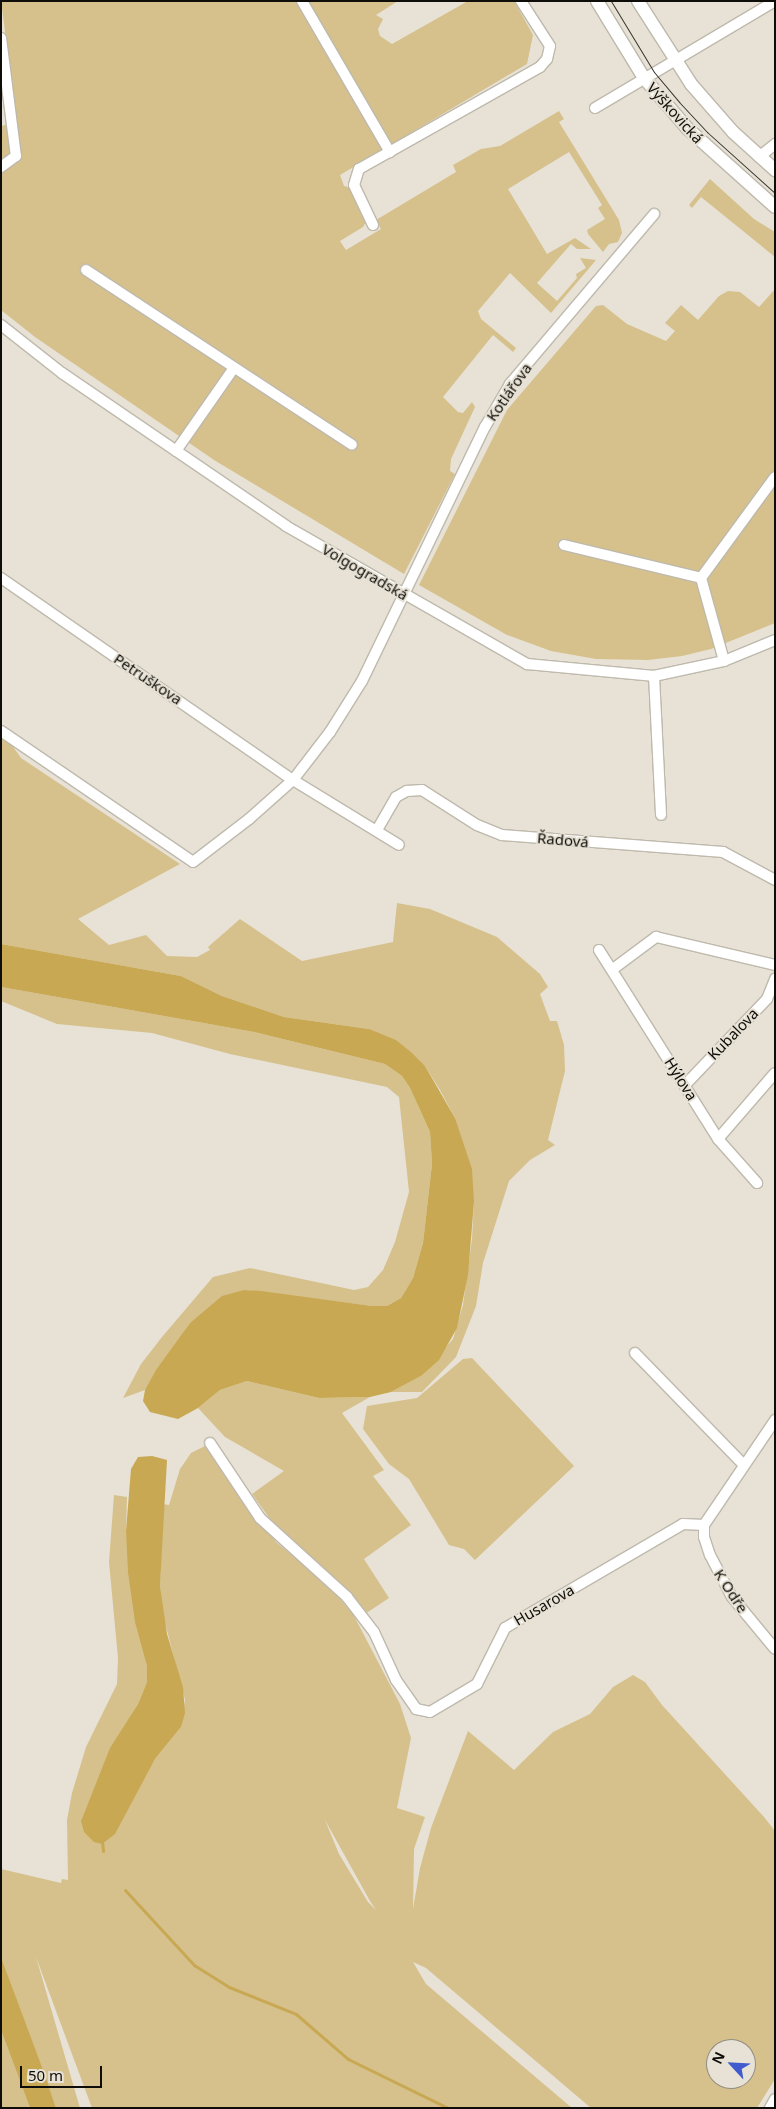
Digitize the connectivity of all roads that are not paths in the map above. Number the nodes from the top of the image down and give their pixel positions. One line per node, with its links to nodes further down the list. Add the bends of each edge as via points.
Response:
1 (302, 1): 11 (street)
2 (521, 1): 11 (street, via 550,46 540,67)
3 (597, 1): 8 (street, Výškovická)
4 (638, 1): 7 (street, Výškovická)
5 (775, 1): 7 (street)
6 (1, 38): 13 (street, via 16,156)
7 (673, 59): 8 (street); 12 (street, Výškovická, via 709,106)
8 (644, 78): 9 (street); 15 (street, Výškovická, via 709,150)
9 (595, 108)
10 (775, 144): 12 (street)
11 (390, 152): 17 (street, via 359,169 353,180)
12 (760, 157): 14 (street, Výškovická)
13 (1, 167)
14 (775, 170)
15 (775, 207)
16 (654, 214): 27 (street, Kotlářova, via 502,397)
17 (373, 225)
18 (86, 270): 20 (street)
19 (1, 325): 22 (street, Volgogradská, via 62,373)
20 (234, 368): 21 (street); 22 (street)
21 (352, 445)
22 (176, 451): 27 (street, Volgogradská, via 286,526)
23 (775, 477): 26 (street)
24 (564, 545): 26 (street)
25 (1, 578): 32 (street, Petruškova)
26 (701, 578): 29 (street)
27 (402, 594): 30 (street, Volgogradská, via 527,664); 32 (street, Kotlářova, via 362,681 330,732)
28 (775, 640): 29 (street, Volgogradská)
29 (724, 661): 30 (street, Volgogradská)
30 (654, 676): 33 (street)
31 (2, 733): 32 (street, Kotlářova, via 193,862)
32 (293, 780): 34 (street)
33 (661, 815)
34 (377, 830): 35 (street); 36 (street, Řadová, via 396,797 406,791 422,790 477,825 502,835 723,852)
35 (399, 846)
36 (775, 880)
37 (599, 950): 39 (street, Hýlova)
38 (775, 965): 39 (street, via 656,937)
39 (613, 969): 42 (street, Hýlova)
40 (775, 980): 42 (street, Kubalova, via 767,1000)
41 (775, 1073): 43 (street)
42 (685, 1085): 43 (street, Hýlova)
43 (718, 1139): 44 (street, Hýlova)
44 (757, 1183)
45 (635, 1353): 48 (street)
46 (775, 1420): 48 (street)
47 (210, 1442): 49 (street, Husarova, via 260,1518 347,1597 374,1632 396,1680 416,1709 430,1712 478,1684 505,1628 683,1524)
48 (743, 1464): 49 (street)
49 (704, 1525): 50 (street, K Odře, via 710,1555 732,1597)
50 (775, 1649)
51 (775, 2099): 52 (street)
52 (770, 2108)

